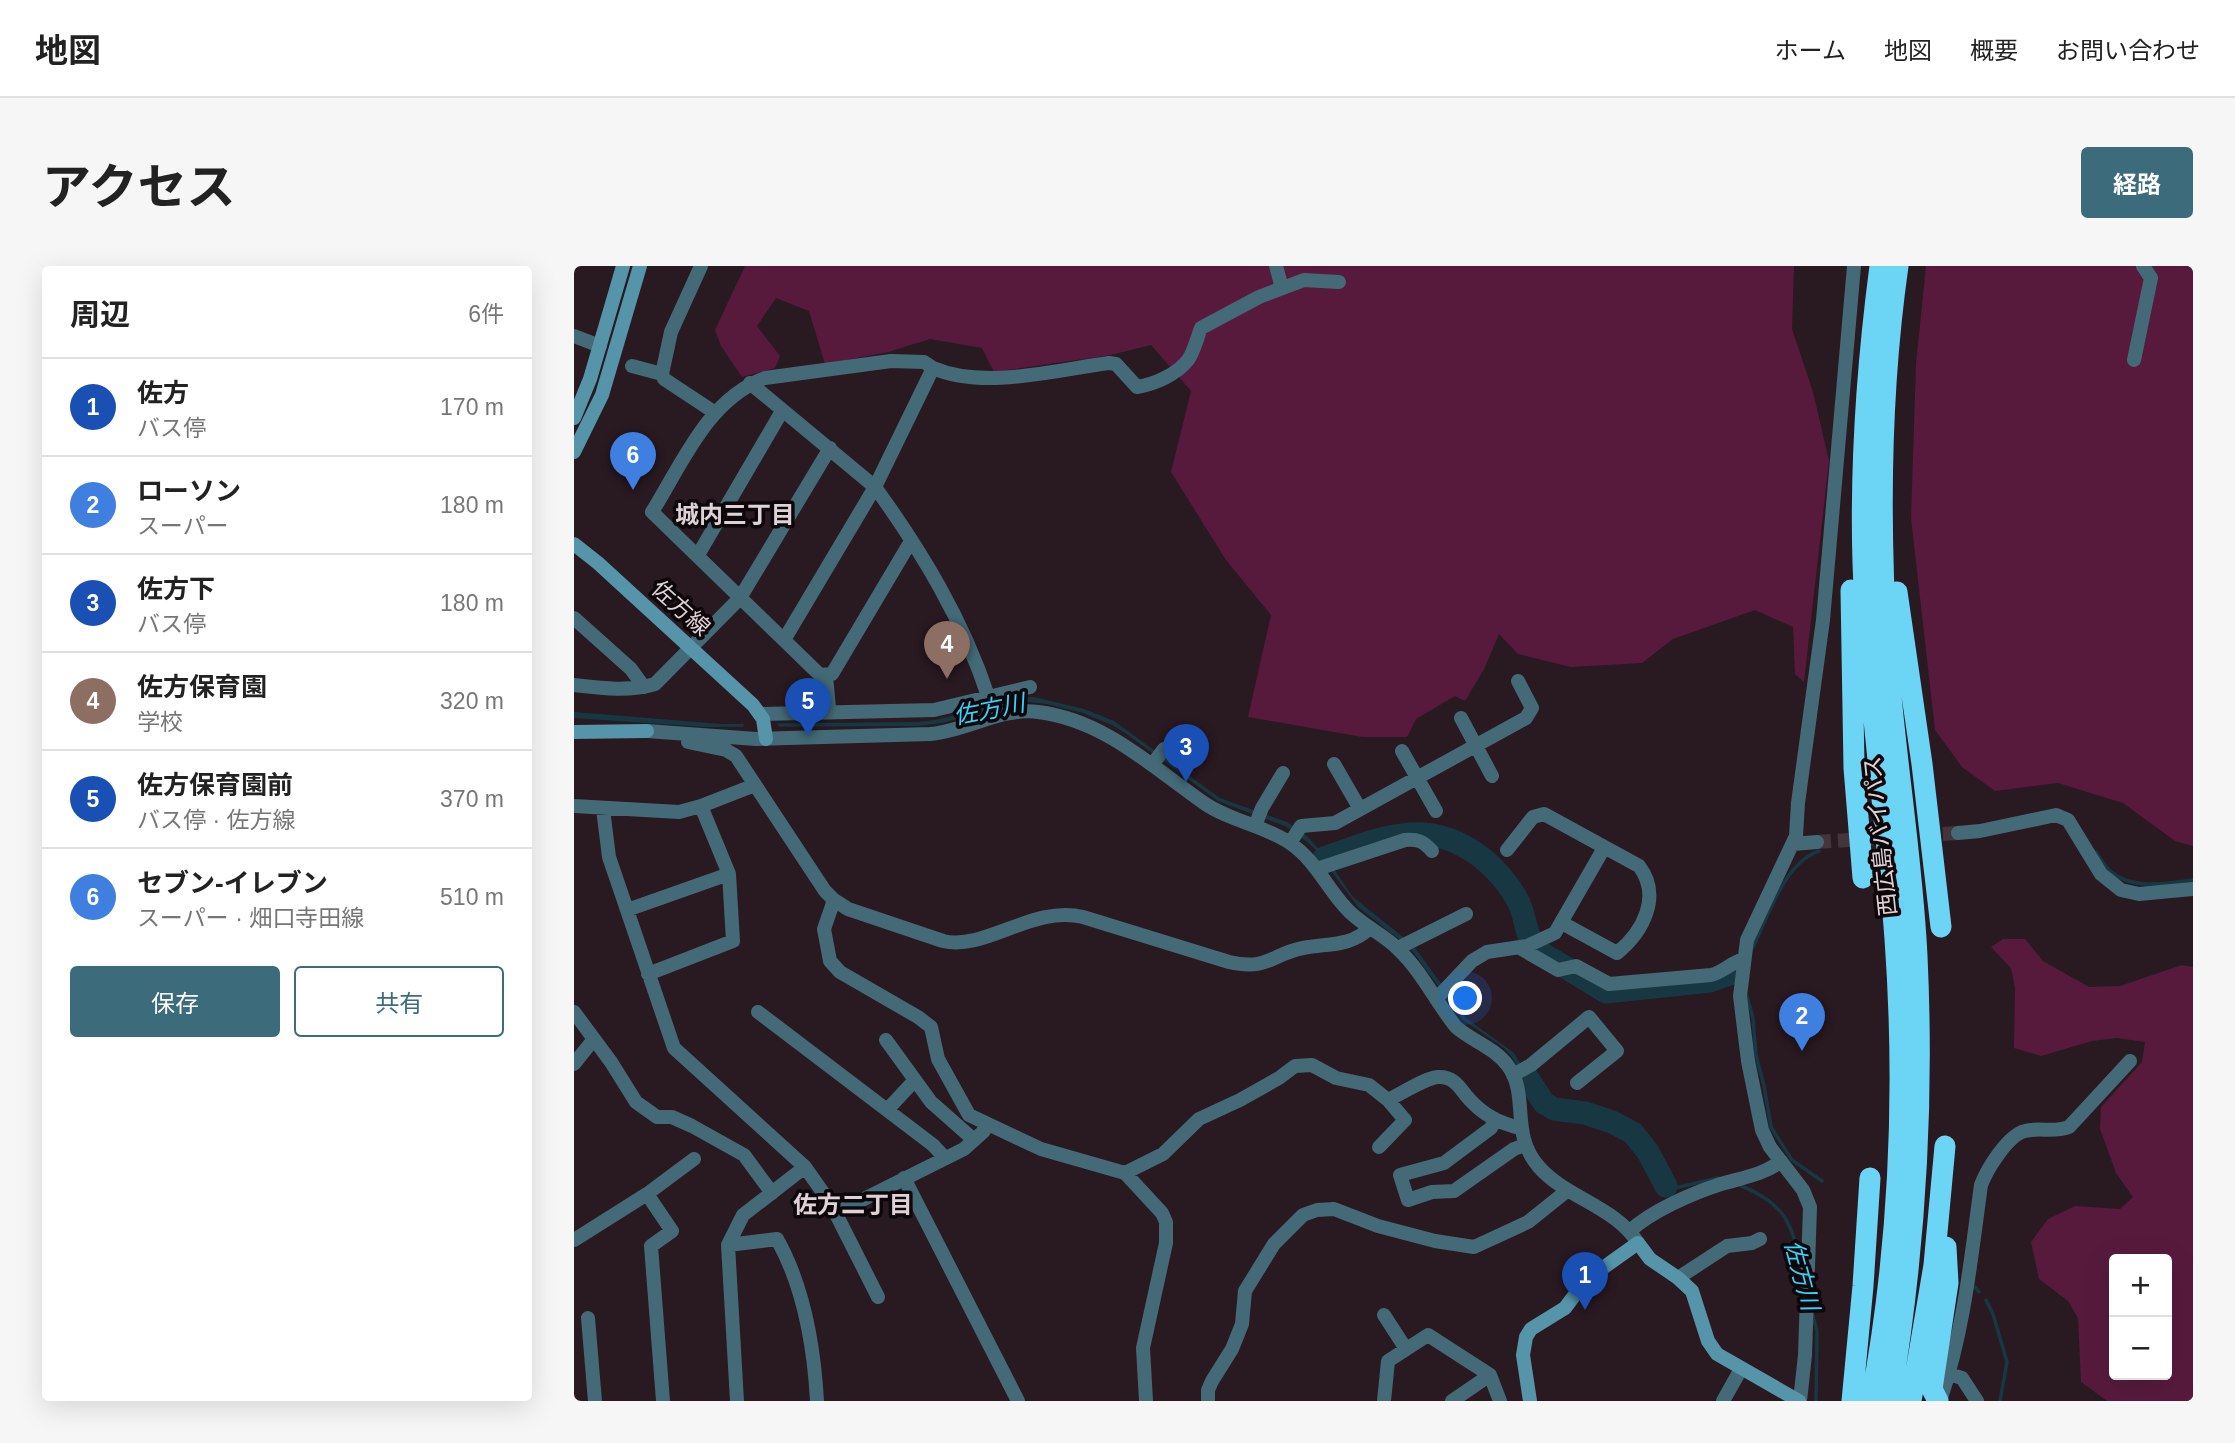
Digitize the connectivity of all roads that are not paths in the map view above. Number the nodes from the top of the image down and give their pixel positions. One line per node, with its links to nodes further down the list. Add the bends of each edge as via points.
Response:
1 (623, 266): 13 (street)
2 (640, 266): 23 (street, via 602,395)
3 (701, 266): 17 (street, via 671,332)
4 (1276, 266): 10 (street)
5 (1854, 266): 61 (street, via 1823,621)
6 (1880, 266): 11 (highway, 西広島バイパス)
7 (1898, 266): 24 (highway, 西広島バイパス)
8 (2144, 266): 14 (street, via 2151,278)
9 (1339, 282): 10 (street, via 1304,280)
10 (1282, 288): 16 (street, via 1201,328 1189,359 1149,385 1138,387 1116,364 1109,363 981,378)
11 (1873, 326): 67 (highway, via 1852,510 1852,709); 136 (highway, 西広島バイパス, via 1864,444 1863,563 1895,941 1900,1066 1893,1225)
12 (574, 336): 13 (street)
13 (600, 346): 21 (street)
14 (2133, 360)
15 (632, 366): 17 (street)
16 (933, 368): 18 (street, via 924,362 891,360); 25 (street)
17 (662, 374): 20 (street)
18 (750, 383): 19 (street); 20 (street)
19 (782, 411): 22 (street); 28 (street)
20 (714, 412): 28 (street, via 653,512)
21 (574, 418)
22 (830, 448): 25 (street); 29 (street)
23 (574, 452)
24 (1883, 482): 73 (highway); 137 (highway, 西広島バイパス, via 1887,651 1913,896 1919,1014 1914,1203)
25 (875, 487): 26 (street); 31 (street)
26 (911, 541): 33 (street, via 832,674); 38 (street, via 942,591)
27 (574, 544): 32 (street, 佐方線)
28 (698, 555): 29 (street)
29 (740, 598): 31 (street); 32 (street)
30 (574, 618): 36 (street, via 631,669)
31 (785, 640): 33 (street, via 820,676)
32 (691, 648): 36 (street, via 655,684); 41 (street, 佐方線)
33 (826, 676): 39 (street)
34 (1518, 681): 45 (street, via 1531,702 1531,714)
35 (574, 685): 36 (street)
36 (644, 687)
37 (1030, 687): 38 (street)
38 (988, 696): 40 (street)
39 (830, 708)
40 (974, 713): 41 (street); 44 (street, via 948,732); 57 (street, via 1048,713 1077,721 1158,757 1214,809)
41 (759, 714): 44 (street)
42 (1461, 718): 45 (street)
43 (580, 732): 44 (street); 51 (street, via 726,750 736,756)
44 (766, 737)
45 (1476, 746): 49 (street); 50 (street)
46 (1402, 751): 50 (street)
47 (1334, 764): 55 (street)
48 (1278, 775): 57 (street)
49 (1492, 776)
50 (1417, 778): 55 (street); 56 (street)
51 (755, 785): 53 (street); 69 (street)
52 (574, 806): 54 (street)
53 (701, 806): 54 (street, via 679,812); 66 (street)
54 (603, 809): 70 (street, via 609,858)
55 (1360, 809): 59 (street, via 1332,825 1307,824)
56 (1436, 811)
57 (1258, 819): 59 (street)
58 (1958, 833): 68 (street, via 2056,815 2068,820 2101,874 2121,890 2139,894)
59 (1294, 836): 65 (street)
60 (1817, 842): 61 (street)
61 (1793, 844): 77 (street, via 1748,937)
62 (1604, 848): 63 (street, via 1544,814 1533,817); 72 (street); 72 (street, via 1645,873 1649,909 1628,944 1617,953)
63 (1507, 850)
64 (1425, 852): 65 (street, via 1411,839)
65 (1324, 867): 74 (street, via 1344,907)
66 (729, 874): 70 (street); 78 (street, via 733,941)
67 (1863, 878)
68 (2193, 890)
69 (834, 900): 74 (street, via 848,909 952,943 1062,914 1251,965 1303,948 1340,945); 92 (street, via 824,929 830,961 840,972 931,1027 939,1059 969,1115)
70 (627, 910): 78 (street)
71 (1461, 913): 75 (street)
72 (1562, 923): 76 (street, via 1555,933)
73 (1941, 927)
74 (1370, 928): 75 (street)
75 (1403, 945): 79 (street)
76 (1529, 945): 77 (street, via 1558,970 1579,967 1604,983 1712,975 1734,962); 79 (street, via 1487,952)
77 (1742, 973): 100 (street, via 1748,1060 1762,1130)
78 (648, 974): 101 (street, via 674,1048)
79 (1441, 994): 86 (street, via 1456,1027)
80 (758, 1012): 90 (street)
81 (574, 1013): 82 (street)
82 (594, 1039): 85 (street); 106 (street, via 636,1102 657,1117 672,1117 744,1155)
83 (886, 1040): 87 (street)
84 (2130, 1061): 120 (street, via 2068,1127 2019,1133 1988,1168 1981,1185 1966,1302)
85 (574, 1064)
86 (1520, 1072): 88 (street, via 1589,1017 1617,1051); 93 (street)
87 (915, 1080): 90 (street); 94 (street, via 931,1102)
88 (1587, 1080)
89 (1388, 1100): 91 (street, via 1436,1077 1449,1078); 97 (street, via 1405,1120); 102 (street, via 1369,1085 1336,1078 1312,1065 1295,1066 1250,1095 1199,1119 1163,1154)
90 (887, 1110): 98 (street)
91 (1495, 1119): 93 (street); 95 (street, via 1492,1128 1444,1163 1400,1175 1408,1200 1454,1191)
92 (984, 1122): 94 (street, via 984,1131); 102 (street, via 1041,1149)
93 (1520, 1128): 95 (street)
94 (974, 1140): 98 (street)
95 (1525, 1145): 105 (street, via 1538,1167)
96 (1945, 1146): 108 (highway)
97 (1379, 1147)
98 (945, 1158): 103 (street)
99 (694, 1159): 107 (street)
100 (1781, 1161): 111 (street, via 1647,1218); 134 (street, via 1803,1190 1811,1216)
101 (805, 1167): 106 (street); 109 (street)
102 (1125, 1173): 127 (street, via 1166,1222 1166,1243 1143,1348)
103 (904, 1178): 109 (street); 126 (street)
104 (1870, 1178): 135 (highway)
105 (1568, 1190): 111 (street); 128 (street, via 1528,1222 1474,1247 1378,1226 1334,1209 1303,1215 1275,1244 1245,1291 1242,1324 1212,1381)
106 (772, 1193): 113 (street, via 743,1216)
107 (646, 1194): 110 (street); 123 (street, via 672,1231 651,1247)
108 (1941, 1200): 138 (highway); 139 (highway, via 1948,1283 1932,1389)
109 (836, 1213): 115 (street)
110 (577, 1233)
111 (1634, 1237): 114 (street, via 1650,1259); 132 (street, via 1564,1308 1531,1329 1523,1355)
112 (1760, 1239): 114 (street, via 1727,1246)
113 (728, 1245): 124 (street); 125 (street, via 777,1239 789,1261 815,1354)
114 (1678, 1278): 119 (street, via 1692,1291 1712,1348)
115 (878, 1297)
116 (1384, 1315): 118 (street)
117 (588, 1318): 122 (street)
118 (1406, 1349): 121 (street, via 1427,1335); 129 (street, via 1388,1361)
119 (1741, 1369): 133 (street); 134 (street)
120 (1949, 1374): 139 (street); 140 (street, via 1962,1378)
121 (1490, 1375): 130 (street); 131 (street)
122 (595, 1401)
123 (663, 1401)
124 (737, 1401)
125 (817, 1401)
126 (1018, 1401)
127 (1146, 1401)
128 (1208, 1401)
129 (1384, 1401)
130 (1452, 1401)
131 (1500, 1401)
132 (1530, 1401)
133 (1723, 1401)
134 (1799, 1401)
135 (1852, 1401)
136 (1871, 1401)
137 (1890, 1401)
138 (1911, 1401)
139 (1939, 1401)
140 (1977, 1401)

